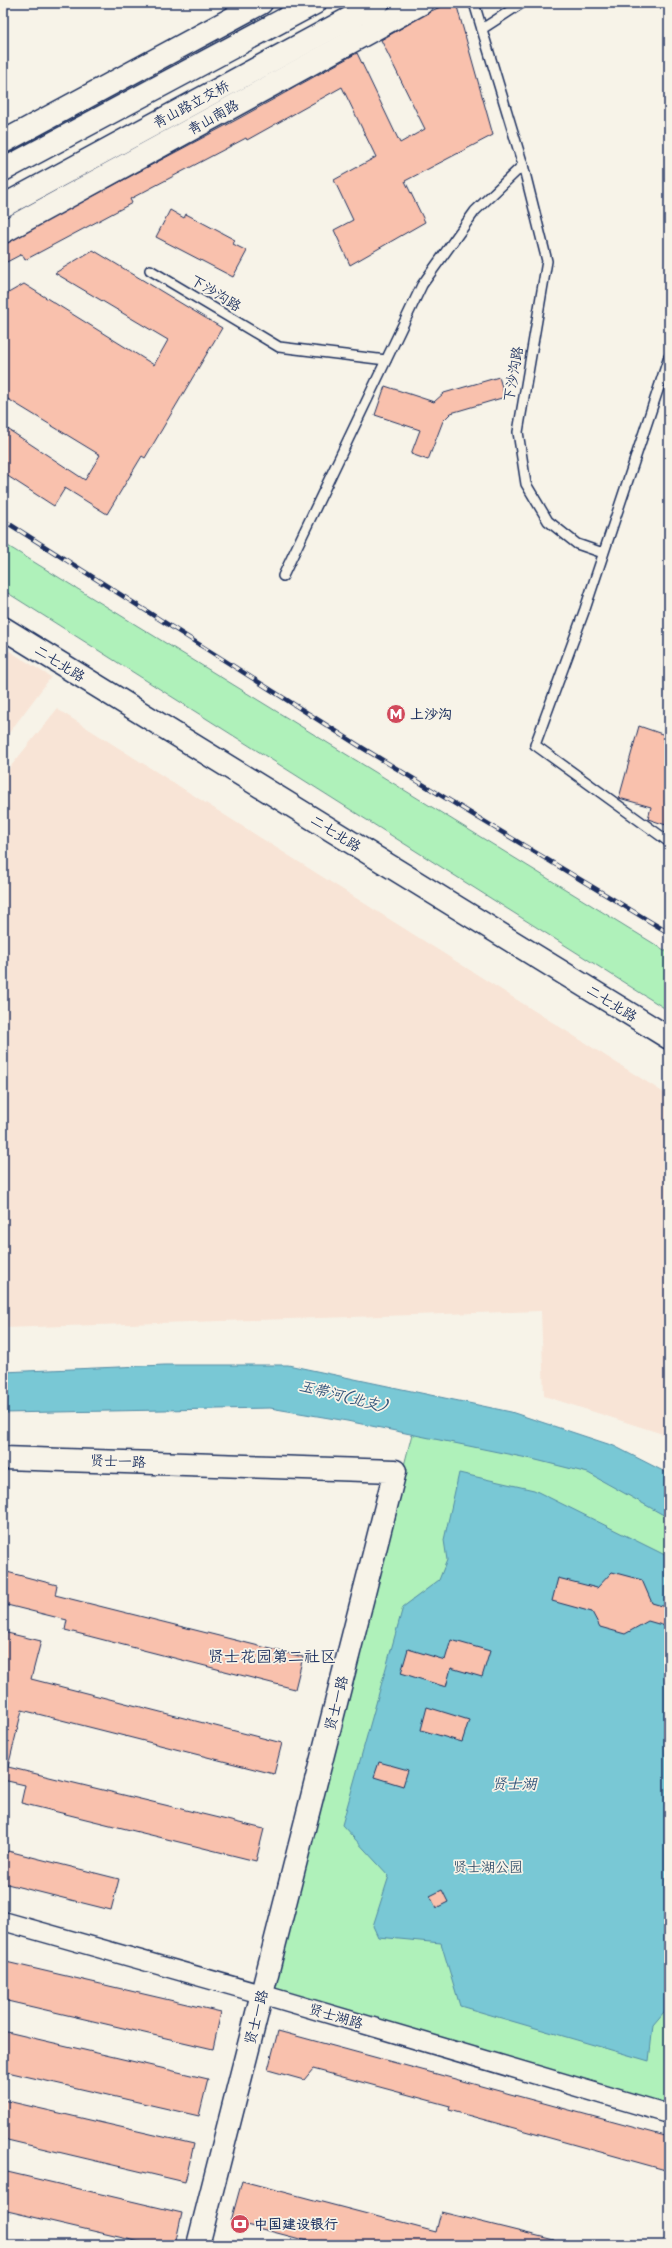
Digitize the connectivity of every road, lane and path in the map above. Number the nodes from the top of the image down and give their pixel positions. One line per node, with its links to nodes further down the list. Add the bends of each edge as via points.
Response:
1 (262, 3): 8 (main road)
2 (314, 3): 10 (main road)
3 (378, 3): 11 (main road, 青山路立交桥)
4 (422, 3): 12 (main road, 青山南路)
5 (474, 3): 7 (lane, 下沙沟路)
6 (522, 3): 7 (lane)
7 (482, 29): 9 (lane, 下沙沟路)
8 (3, 142)
9 (523, 165): 15 (lane, via 476,211 422,285); 16 (lane, 下沙沟路, via 547,261 518,432 526,484 548,521 577,544)
10 (3, 170)
11 (3, 206)
12 (3, 232)
13 (150, 270): 15 (lane, 下沙沟路, via 279,347)
14 (669, 357): 16 (lane)
15 (386, 360): 17 (lane)
16 (603, 553): 19 (lane, via 535,745)
17 (283, 576)
18 (3, 628): 20 (main road, 二七北路)
19 (669, 842)
20 (669, 1038)
21 (3, 1458): 23 (main road, 贤士一路, via 395,1471)
22 (3, 1921): 23 (street, 贤士湖路)
23 (261, 1994): 24 (street, 贤士湖路); 25 (main road, 贤士一路)
24 (669, 2114)
25 (198, 2245)

